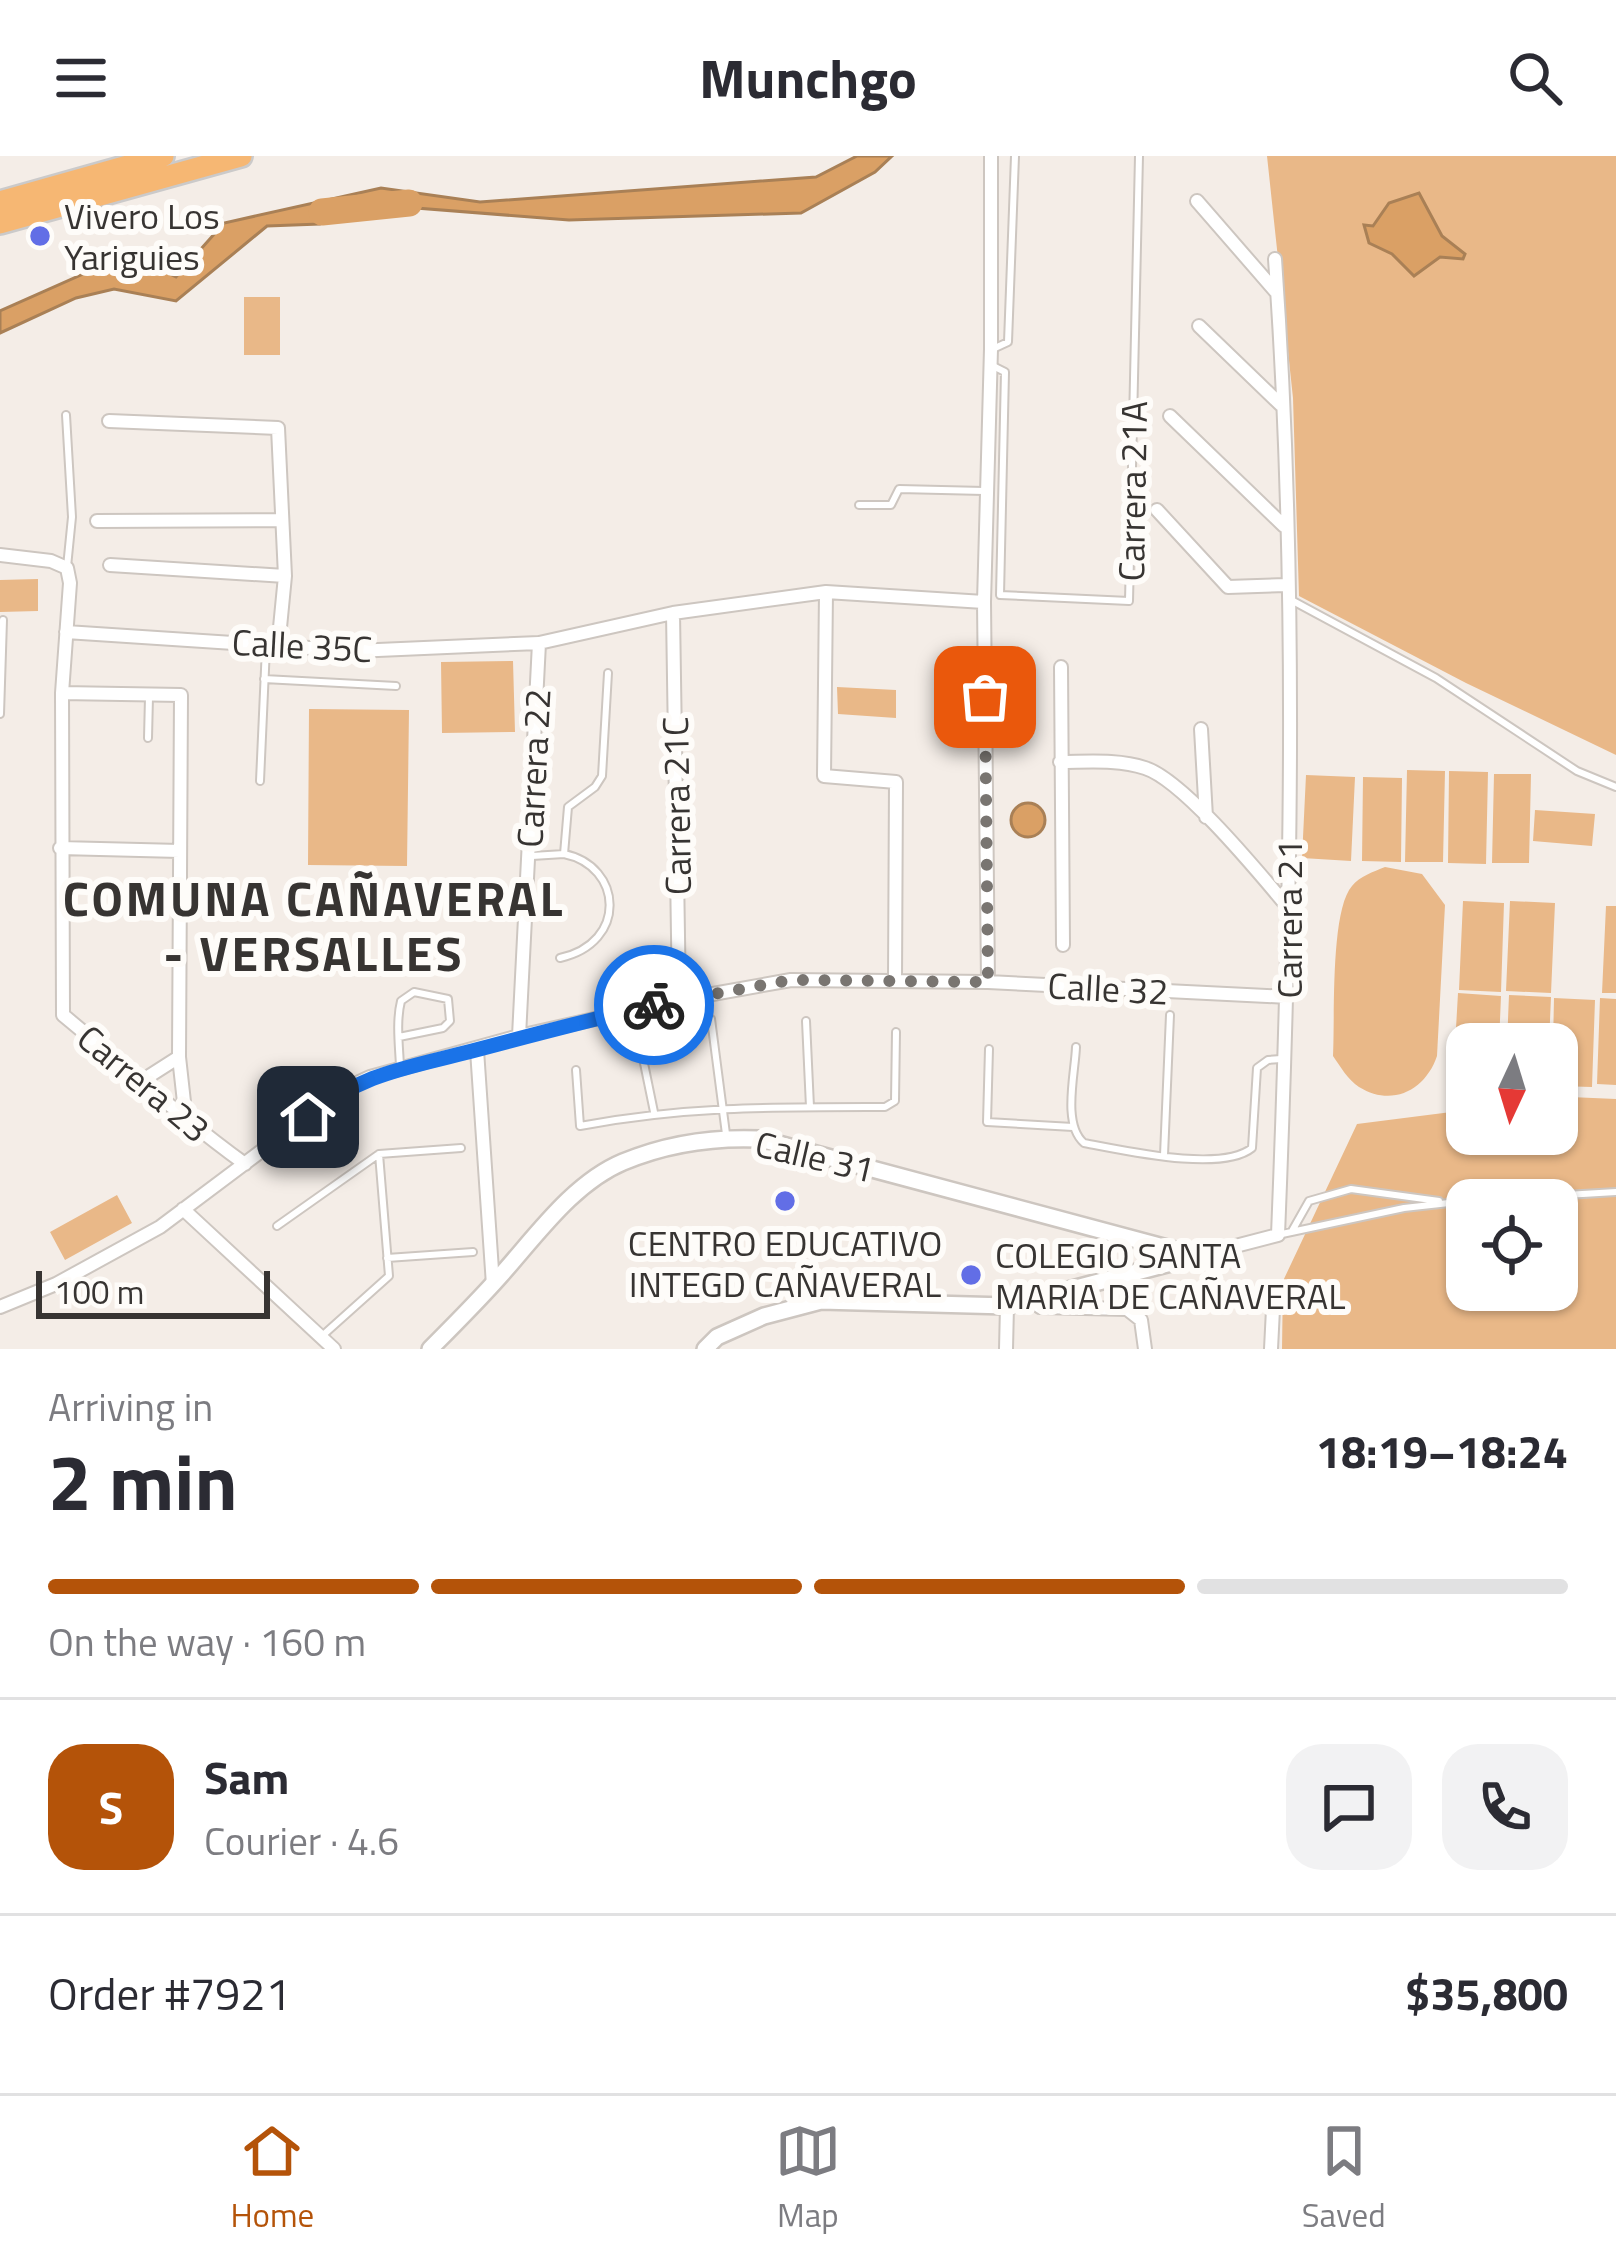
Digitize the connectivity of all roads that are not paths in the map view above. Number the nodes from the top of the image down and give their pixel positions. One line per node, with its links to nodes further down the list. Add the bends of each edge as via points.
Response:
1 (163, 156): 6 (highway)
2 (241, 156): 9 (highway)
3 (991, 156): 13 (street, Carrera 21A)
4 (1015, 156): 13 (lane, Carrera 21A, via 1008,342)
5 (1139, 156): 14 (lane, Carrera 21A, via 1129,601 1000,595 1005,372)
6 (115, 163): 8 (highway)
7 (1197, 201): 11 (street)
8 (0, 202)
9 (0, 223)
10 (1275, 260): 11 (street, Carrera 21)
11 (1277, 294): 15 (street, Carrera 21)
12 (1199, 326): 15 (street)
13 (991, 349): 14 (street, Carrera 21A)
14 (991, 365): 19 (street, Carrera 21A)
15 (1281, 405): 24 (street, Carrera 21)
16 (66, 415): 27 (lane)
17 (1170, 416): 24 (street)
18 (109, 422): 23 (street, via 278,428)
19 (987, 491): 20 (lane, via 899,489 891,505); 31 (street, Carrera 21A)
20 (859, 505)
21 (1156, 510): 29 (street, via 1228,587)
22 (97, 520): 23 (street)
23 (282, 520): 28 (street)
24 (1285, 527): 29 (street, Carrera 21)
25 (0, 555): 27 (street)
26 (110, 565): 28 (street)
27 (67, 568): 35 (street, Carrera 23)
28 (285, 576): 37 (street)
29 (1286, 585): 32 (street, Carrera 21)
30 (826, 592): 31 (street, Calle 35C); 33 (street, Calle 35C); 58 (street, via 824,776 896,782)
31 (984, 602): 59 (street, Carrera 21A)
32 (1288, 604): 49 (lane, via 1296,601 1436,678 1519,736); 55 (street, Carrera 21)
33 (673, 613): 36 (street, Calle 35C); 61 (street, Carrera 21C)
34 (3, 620): 44 (lane)
35 (66, 632): 37 (street, Calle 35C); 42 (street, Carrera 23)
36 (539, 643): 37 (street, Calle 35C); 54 (street, Carrera 22)
37 (272, 647): 40 (lane)
38 (1061, 667): 47 (street)
39 (608, 673): 53 (lane, via 602,776 568,807)
40 (264, 679): 41 (lane); 48 (lane)
41 (397, 686)
42 (62, 693): 43 (street); 51 (street, Carrera 23)
43 (149, 694): 46 (lane); 52 (street, via 181,695)
44 (0, 713)
45 (1201, 729): 50 (street)
46 (148, 738)
47 (1060, 762): 50 (street, via 1150,769); 56 (street)
48 (260, 781)
49 (1616, 787)
50 (1206, 817): 55 (street)
51 (60, 848): 52 (street); 76 (street, Carrera 23, via 63,1015)
52 (181, 851): 72 (street)
53 (564, 854): 54 (lane); 57 (lane, via 603,882 609,921 581,953)
54 (528, 856): 67 (street, Carrera 22)
55 (1288, 907): 60 (street, Carrera 21)
56 (1063, 945)
57 (560, 958)
58 (895, 979): 59 (street, Calle 32); 61 (street, Calle 32, via 791,980)
59 (988, 982): 60 (street, Calle 32)
60 (1288, 997): 73 (street, Carrera 21)
61 (679, 1000): 67 (street, Calle 32)
62 (1170, 1016): 85 (lane)
63 (711, 1019): 77 (lane)
64 (806, 1022): 78 (lane)
65 (896, 1032): 78 (lane, via 895,1101)
66 (638, 1034): 79 (lane)
67 (520, 1036): 71 (street, Calle 32)
68 (399, 1037): 68 (lane, via 443,1028 448,999 406,995); 74 (lane)
69 (1076, 1047): 81 (lane)
70 (989, 1049): 81 (lane, via 986,1122)
71 (477, 1050): 74 (street, Calle 32); 97 (street)
72 (179, 1057): 76 (street); 80 (street)
73 (1285, 1059): 85 (lane, via 1257,1068 1255,1142 1244,1154); 93 (street, Carrera 21)
74 (400, 1070): 86 (street, Calle 32, via 344,1089)
75 (576, 1070): 79 (lane, via 580,1126)
76 (143, 1081): 80 (street, Carrera 23)
77 (722, 1106): 78 (lane); 79 (lane); 82 (lane)
78 (810, 1107)
79 (654, 1112)
80 (186, 1121): 86 (street, Carrera 23)
81 (1072, 1127): 85 (lane, via 1084,1143)
82 (728, 1137): 95 (street, Calle 31); 97 (street, Calle 31, via 620,1163 565,1204)
83 (461, 1148): 84 (lane)
84 (379, 1154): 92 (lane); 96 (lane)
85 (1164, 1155)
86 (244, 1164): 91 (street, Calle 32)
87 (1616, 1192): 88 (lane)
88 (1578, 1194)
89 (1446, 1202): 93 (lane, via 1351,1189 1309,1201)
90 (1446, 1203): 93 (lane)
91 (183, 1209): 100 (street, Calle 32, via 56,1284); 102 (street)
92 (277, 1226)
93 (1284, 1233): 95 (street)
94 (473, 1252): 96 (lane)
95 (1197, 1256): 98 (street)
96 (387, 1258): 102 (lane, via 389,1276)
97 (493, 1285): 104 (street, Calle 31)
98 (1032, 1301): 99 (street); 107 (street, via 1127,1309 1141,1320)
99 (1007, 1306): 105 (street, via 820,1301 764,1316); 106 (street)
100 (0, 1307)
101 (1273, 1310): 108 (street)
102 (321, 1337): 103 (street)
103 (334, 1349)
104 (430, 1349)
105 (705, 1349)
106 (1006, 1349)
107 (1144, 1349)
108 (1271, 1349)

